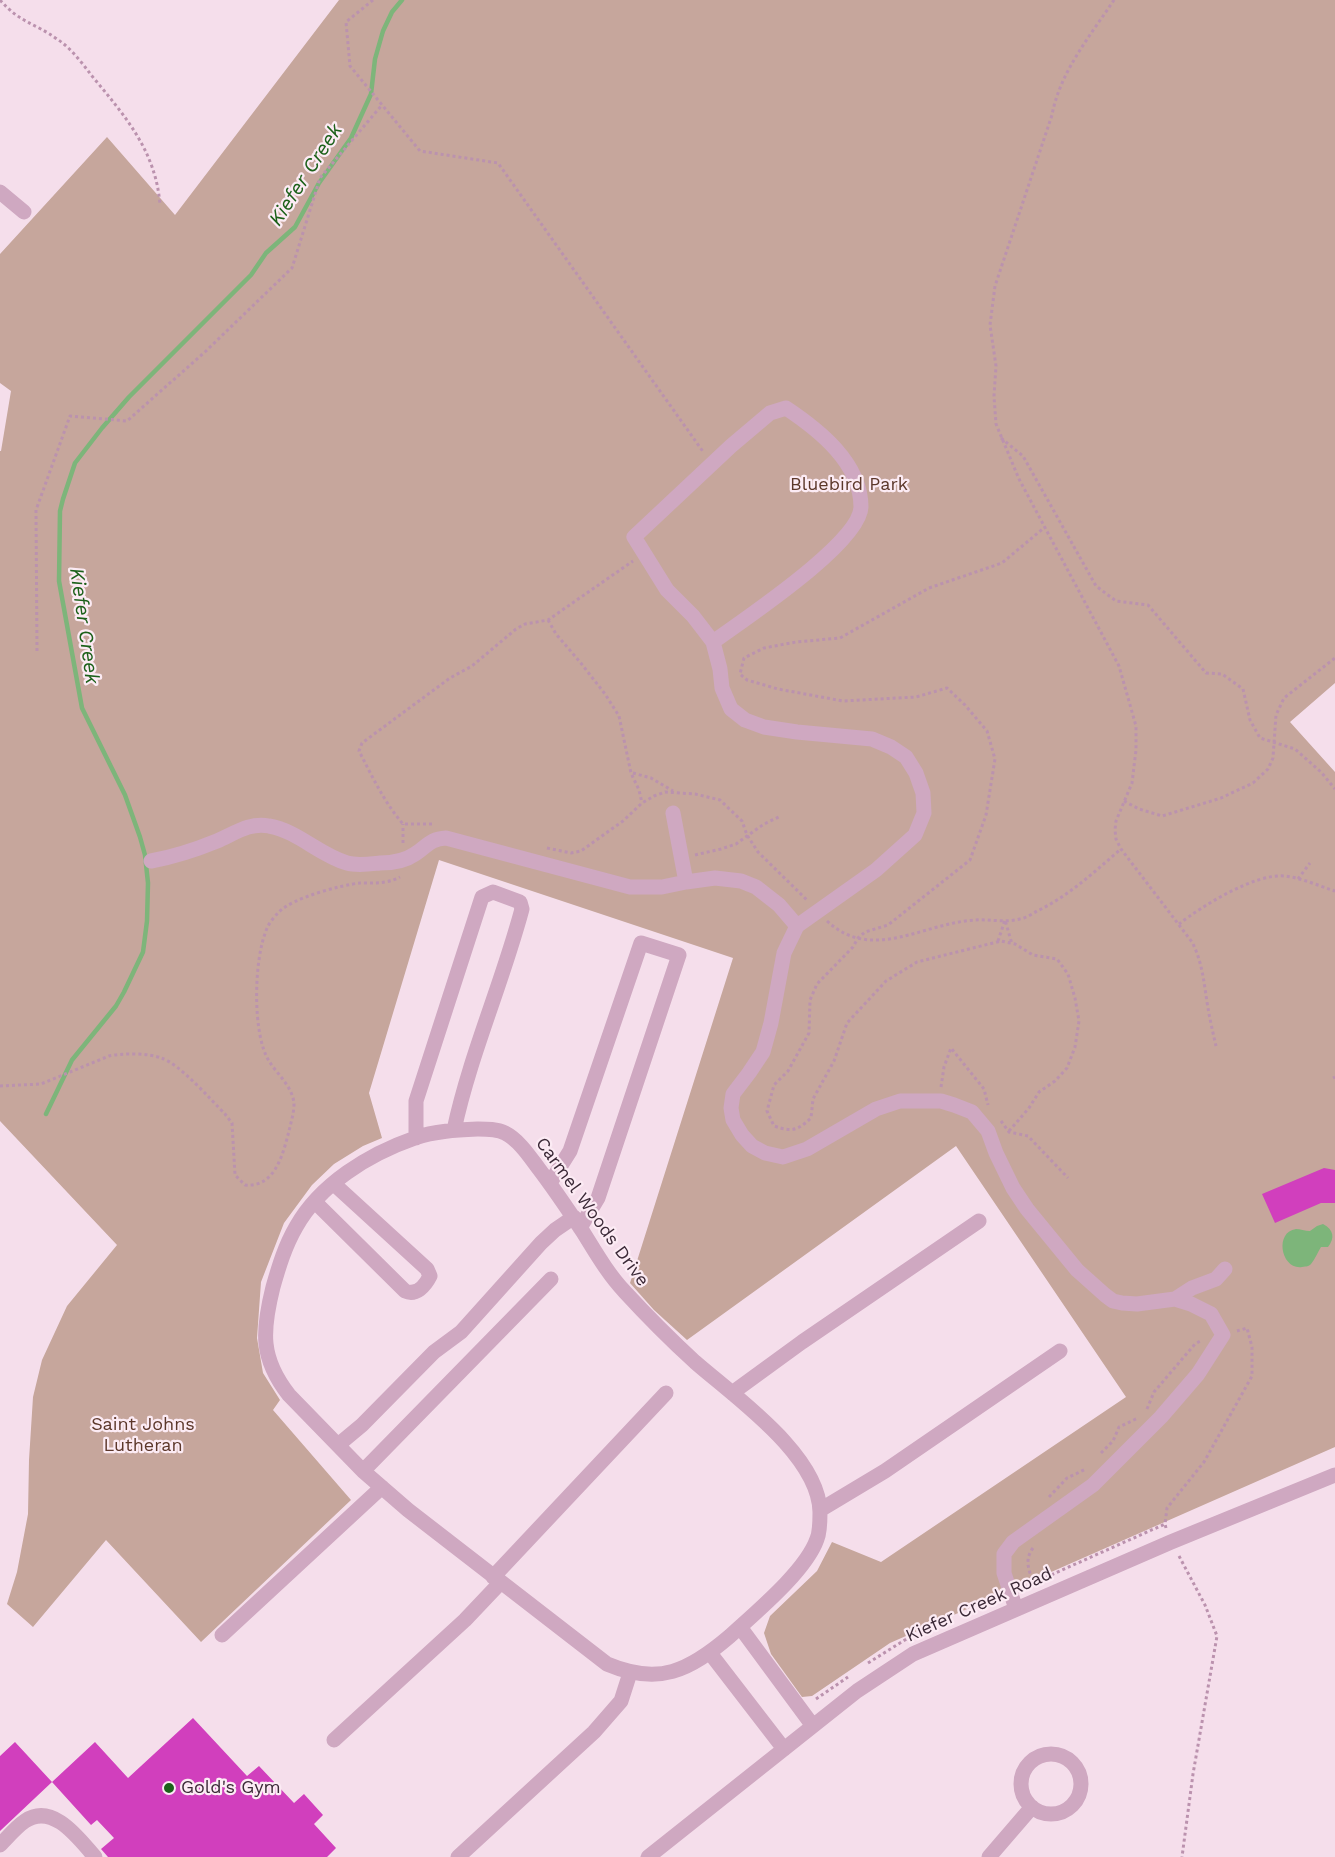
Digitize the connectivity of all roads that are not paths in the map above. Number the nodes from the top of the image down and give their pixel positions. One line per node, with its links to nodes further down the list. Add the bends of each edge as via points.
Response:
1 (0, 192): 2 (street)
2 (24, 212)
3 (713, 642): 3 (street, via 821,560 852,529 861,509 848,463 811,424 786,408 770,413 634,537 667,590); 7 (street, via 722,688 731,709 744,720 797,732 872,739 906,757 923,793 924,813 915,835 876,870)
4 (673, 813): 6 (street)
5 (150, 861): 6 (street, via 216,842 250,826 266,825 301,838 347,863 406,859 434,838 446,838 630,887)
6 (686, 882): 7 (street, via 715,878 741,881 779,905)
7 (797, 926): 17 (street, via 784,953 763,1052 733,1094 730,1108 733,1120 752,1146 783,1156 807,1149 876,1109 900,1101 941,1101 972,1112 988,1131 1013,1188 1077,1270 1113,1301 1137,1304)
8 (454, 1130): 9 (street, Carmel Woods Drive); 9 (street, via 461,1095 522,909 520,902 493,892 482,897 416,1101); 10 (street, Carmel Woods Drive, via 505,1133 528,1154)
9 (416, 1138): 11 (street, Carmel Woods Drive, via 381,1152)
10 (550, 1183): 14 (street, Carmel Woods Drive); 14 (street, via 570,1151 641,943 679,955 598,1198)
11 (334, 1184): 12 (street, Carmel Woods Drive); 12 (street, via 426,1269 430,1276 415,1293 405,1291)
12 (315, 1202): 21 (street, Carmel Woods Drive, via 297,1224 285,1248 267,1312 265,1347 281,1384)
13 (979, 1221): 20 (street)
14 (577, 1222): 20 (street, Carmel Woods Drive, via 614,1280 695,1362); 21 (street, via 555,1230 541,1243 461,1332)
15 (1225, 1269): 17 (street, via 1216,1279)
16 (551, 1279): 22 (street)
17 (1175, 1299): 27 (street, via 1211,1314 1223,1335 1176,1400 1093,1485 1013,1542 1004,1554 1004,1573)
18 (1060, 1351): 25 (street, via 885,1471)
19 (666, 1393): 26 (street)
20 (732, 1393): 25 (street, Carmel Woods Drive, via 785,1443 805,1468)
21 (338, 1445): 22 (street, Carmel Woods Drive)
22 (363, 1471): 24 (street, Carmel Woods Drive)
23 (1335, 1476): 27 (street, Kiefer Creek Road)
24 (381, 1487): 26 (street, Carmel Woods Drive); 29 (street)
25 (820, 1510): 28 (street, Carmel Woods Drive, via 818,1538 807,1560)
26 (497, 1580): 31 (street, Carmel Woods Drive, via 607,1664); 33 (street, via 465,1620)
27 (1016, 1610): 32 (street, Kiefer Creek Road, via 913,1654)
28 (740, 1627): 30 (street, Carmel Woods Drive); 32 (street)
29 (222, 1635)
30 (710, 1653): 31 (street, Carmel Woods Drive, via 684,1668 663,1674); 34 (street)
31 (630, 1673): 38 (street, via 621,1701 594,1732)
32 (813, 1726): 34 (street, Kiefer Creek Road)
33 (334, 1740)
34 (784, 1749): 39 (street, Kiefer Creek Road)
35 (1032, 1807): 40 (street)
36 (0, 1845): 37 (street, via 25,1821 39,1816 68,1827)
37 (95, 1857)
38 (458, 1857)
39 (648, 1857)
40 (989, 1857)

